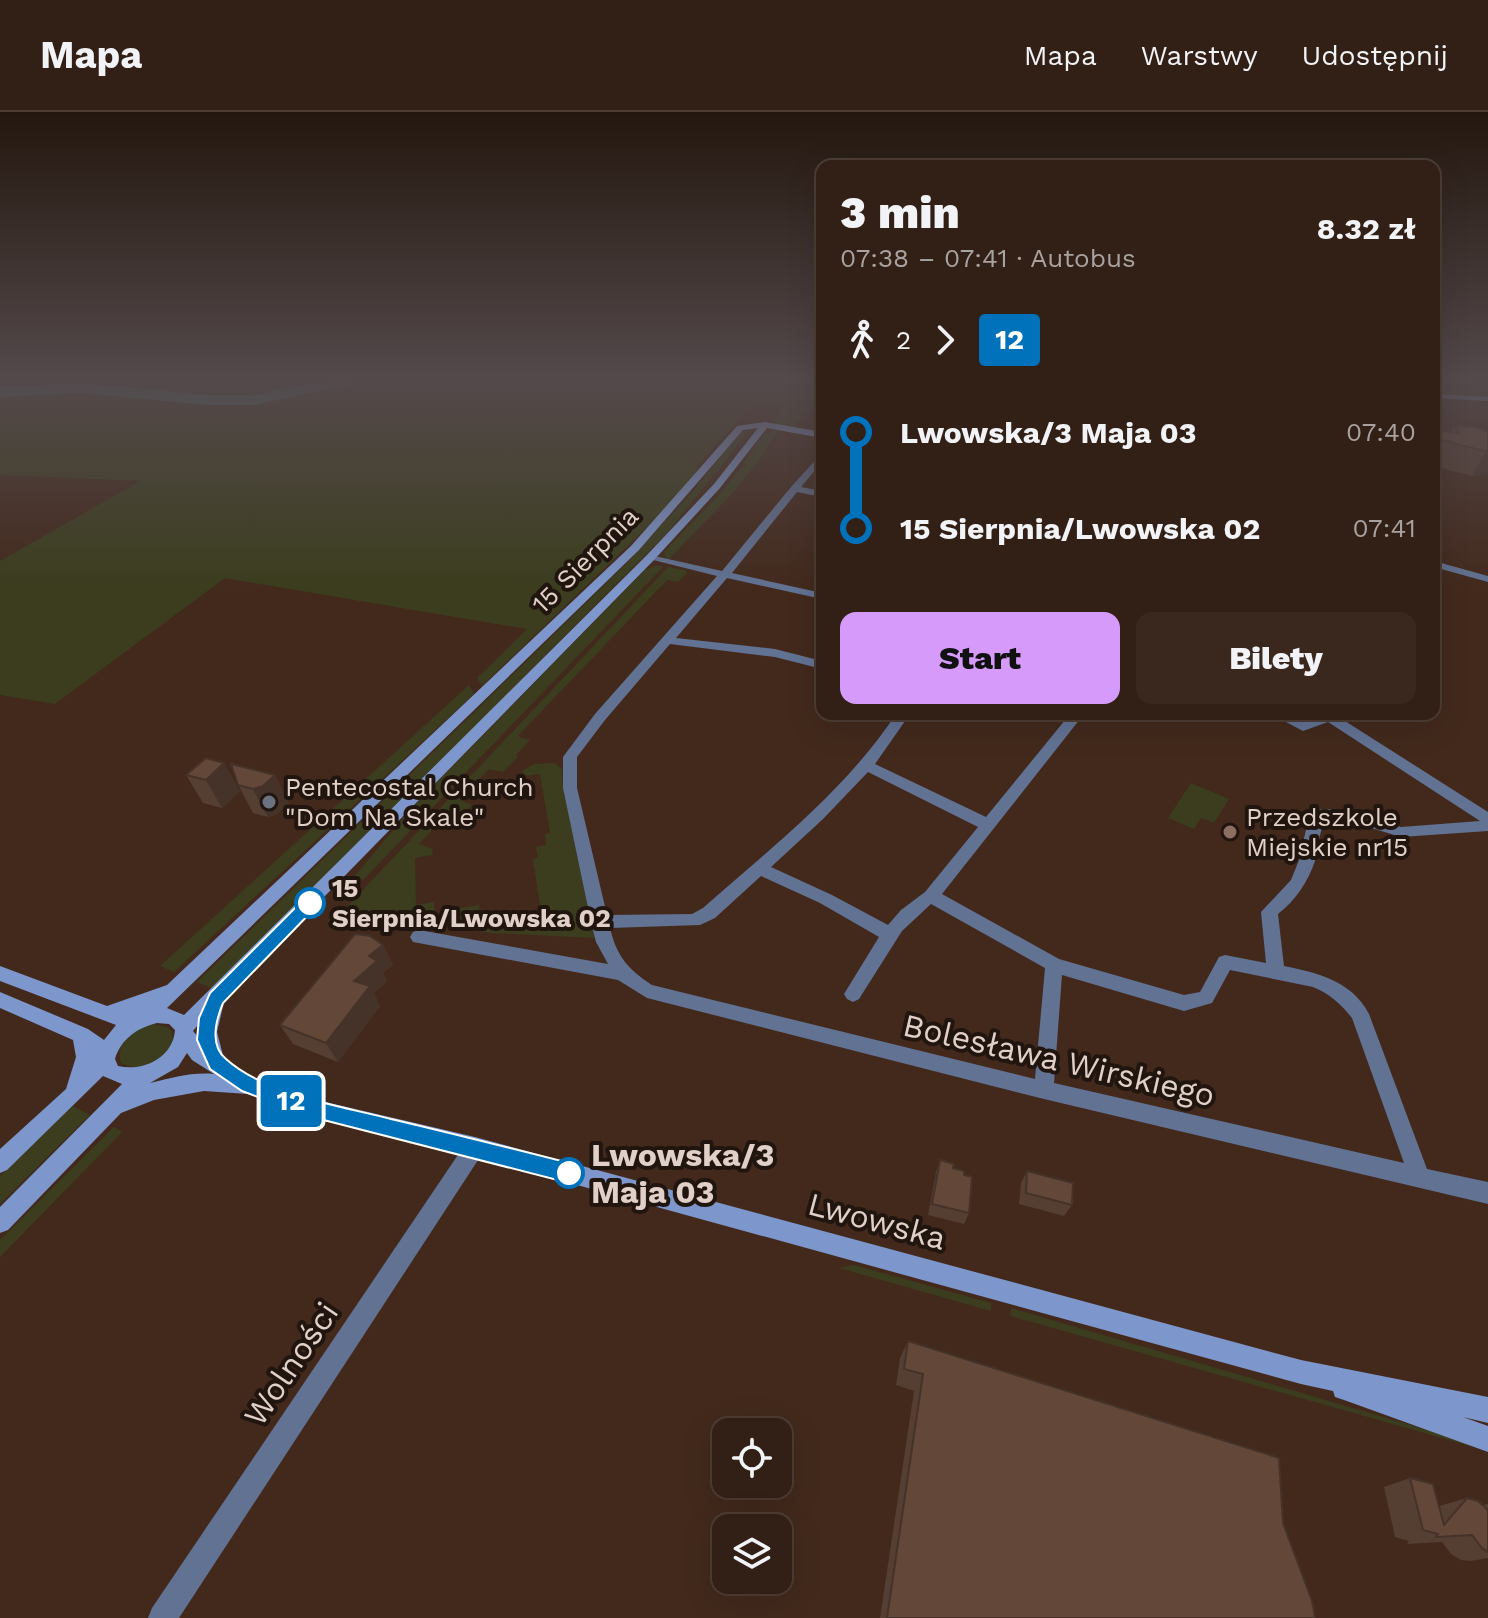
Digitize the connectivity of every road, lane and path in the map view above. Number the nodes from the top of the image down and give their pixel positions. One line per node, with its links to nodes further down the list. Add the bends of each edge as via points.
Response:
1 (721, 449): 33 (street, 15 Sierpnia, via 635,548)
2 (746, 449): 8 (street, 15 Sierpnia)
3 (816, 460): 5 (street)
4 (816, 462): 6 (street)
5 (802, 463)
6 (794, 489): 7 (street); 10 (street, via 751,533)
7 (816, 493)
8 (650, 558): 10 (street); 35 (street, 15 Sierpnia)
9 (1440, 566): 11 (street)
10 (725, 574): 12 (street); 13 (street)
11 (1488, 579)
12 (816, 595)
13 (666, 640): 14 (street, via 775,653); 26 (street, via 570,757 570,788)
14 (816, 663)
15 (899, 720): 20 (street)
16 (1072, 720): 22 (street)
17 (1290, 720): 18 (street, via 1303,727)
18 (1318, 720)
19 (1332, 720): 21 (street)
20 (867, 766): 22 (street); 24 (street)
21 (1488, 819)
22 (988, 825): 25 (street)
23 (1488, 826): 30 (street, via 1401,832 1326,813 1316,821 1311,854 1288,899 1269,912)
24 (759, 868): 26 (street, via 694,920); 27 (street)
25 (931, 896): 27 (street, via 916,904); 29 (street)
26 (599, 922): 32 (street)
27 (891, 935): 34 (street)
28 (419, 937): 32 (street, Bolesława Wirskiego)
29 (1054, 965): 30 (street, via 1184,1003 1206,998 1225,962); 46 (street)
30 (1276, 972): 51 (street, via 1325,982 1345,994 1360,1014)
31 (0, 973): 37 (street)
32 (622, 974): 46 (street, Bolesława Wirskiego, via 647,991)
33 (182, 982): 37 (street, via 138,1005); 38 (street, 15 Sierpnia)
34 (853, 994)
35 (216, 998): 39 (street, 15 Sierpnia); 42 (street, via 206,1040)
36 (0, 1000): 40 (street)
37 (103, 1015): 38 (street)
38 (139, 1020): 39 (street, via 174,1017); 41 (street, via 114,1039)
39 (184, 1031): 42 (street, Lwowska, via 199,1054); 43 (street, via 176,1055)
40 (81, 1035): 41 (street); 47 (street, via 86,1057)
41 (106, 1056): 43 (street, via 107,1067 118,1076); 47 (street)
42 (216, 1064): 45 (street, Lwowska)
43 (150, 1073): 44 (street, Lwowska); 48 (street)
44 (201, 1083): 45 (street, Lwowska); 48 (street, via 152,1091)
45 (249, 1085): 49 (street, Lwowska, via 308,1107)
46 (1044, 1090): 51 (street, Bolesława Wirskiego)
47 (69, 1096): 50 (street)
48 (106, 1115): 53 (street)
49 (475, 1147): 54 (street, Lwowska); 57 (street, Wolności)
50 (0, 1163)
51 (1419, 1175): 52 (street, Bolesława Wirskiego)
52 (1488, 1193)
53 (0, 1222)
54 (1301, 1372): 55 (street, Lwowska); 56 (street, Lwowska)
55 (1488, 1410)
56 (1488, 1439)
57 (162, 1618)

